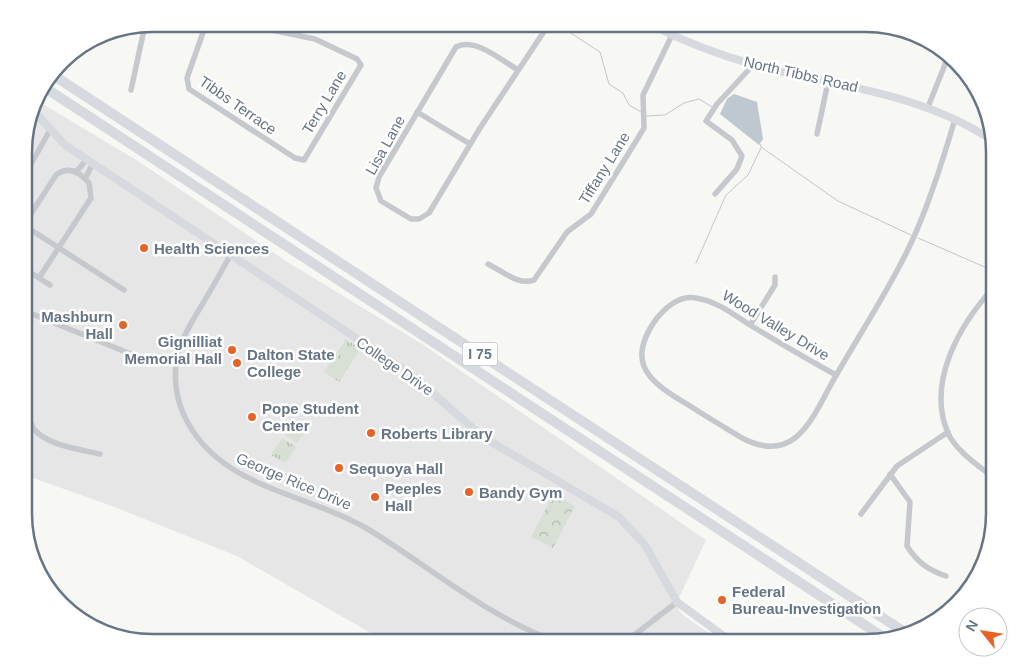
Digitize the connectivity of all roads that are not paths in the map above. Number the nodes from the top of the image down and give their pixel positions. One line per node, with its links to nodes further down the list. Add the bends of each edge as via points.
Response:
1 (544, 32): 9 (street, Lisa Lane)
2 (666, 32): 6 (street, North Tibbs Road)
3 (143, 33): 12 (street)
4 (203, 33): 22 (street, Tibbs Terrace, via 187,78 189,89 295,158)
5 (288, 33): 22 (street, Terry Lane, via 315,38 358,59 361,65)
6 (672, 35): 7 (street, North Tibbs Road); 32 (street, Tiffany Lane, via 643,95 644,128 590,214 568,232 534,280 520,281)
7 (754, 64): 11 (street, North Tibbs Road); 27 (street, via 716,104 706,121 732,140 742,156 737,169)
8 (945, 64): 14 (street)
9 (518, 70): 15 (street, Lisa Lane, via 475,45 463,43 456,47); 21 (street, Lisa Lane)
10 (59, 78): 51 (highway, I 75)
11 (828, 82): 14 (street, North Tibbs Road); 19 (street)
12 (131, 90)
13 (50, 91): 52 (highway, I 75)
14 (928, 107): 17 (street, North Tibbs Road)
15 (417, 112): 21 (street); 21 (street, Lisa Lane, via 379,177 376,188 381,201 402,215 419,220 430,212)
16 (38, 116): 18 (street, College Drive)
17 (955, 119): 20 (street, North Tibbs Road); 42 (street, Wood Valley Drive, via 933,189 912,241)
18 (50, 130): 23 (street, College Drive, via 65,145); 24 (street)
19 (817, 134)
20 (984, 136)
21 (470, 144)
22 (304, 160)
23 (90, 161): 25 (street); 26 (street); 31 (street, College Drive)
24 (32, 162)
25 (76, 172): 26 (street); 28 (street, via 62,170 56,175)
26 (85, 178): 30 (street, via 92,191 90,198)
27 (715, 194)
28 (32, 214)
29 (32, 230): 30 (street)
30 (59, 248): 35 (street); 37 (street)
31 (231, 254): 50 (street, College Drive, via 418,379 484,437 619,517 645,545); 53 (street, George Rice Drive, via 183,338 176,362 179,403 202,444 216,459 237,473 351,520 474,599)
32 (488, 264)
33 (32, 274): 35 (street)
34 (775, 277): 40 (street, via 775,285)
35 (39, 278): 36 (street)
36 (50, 286)
37 (124, 290)
38 (985, 298): 44 (street, via 968,319 952,348 942,383 941,407)
39 (32, 314): 41 (street)
40 (750, 325): 42 (street, Wood Valley Drive); 42 (street, Wood Valley Drive, via 710,301 686,297 667,307 651,327 642,349 644,368 657,386 742,438 768,447 795,438 802,431)
41 (143, 359)
42 (836, 375)
43 (32, 426): 45 (street, via 40,436)
44 (948, 432): 46 (street); 47 (street, via 916,452)
45 (100, 454)
46 (985, 470)
47 (890, 474): 48 (street); 49 (street, via 910,502 907,546 920,564)
48 (861, 514)
49 (946, 576)
50 (677, 602): 54 (street); 55 (street, College Drive)
51 (900, 629)
52 (878, 633)
53 (541, 634)
54 (636, 634)
55 (721, 634)

